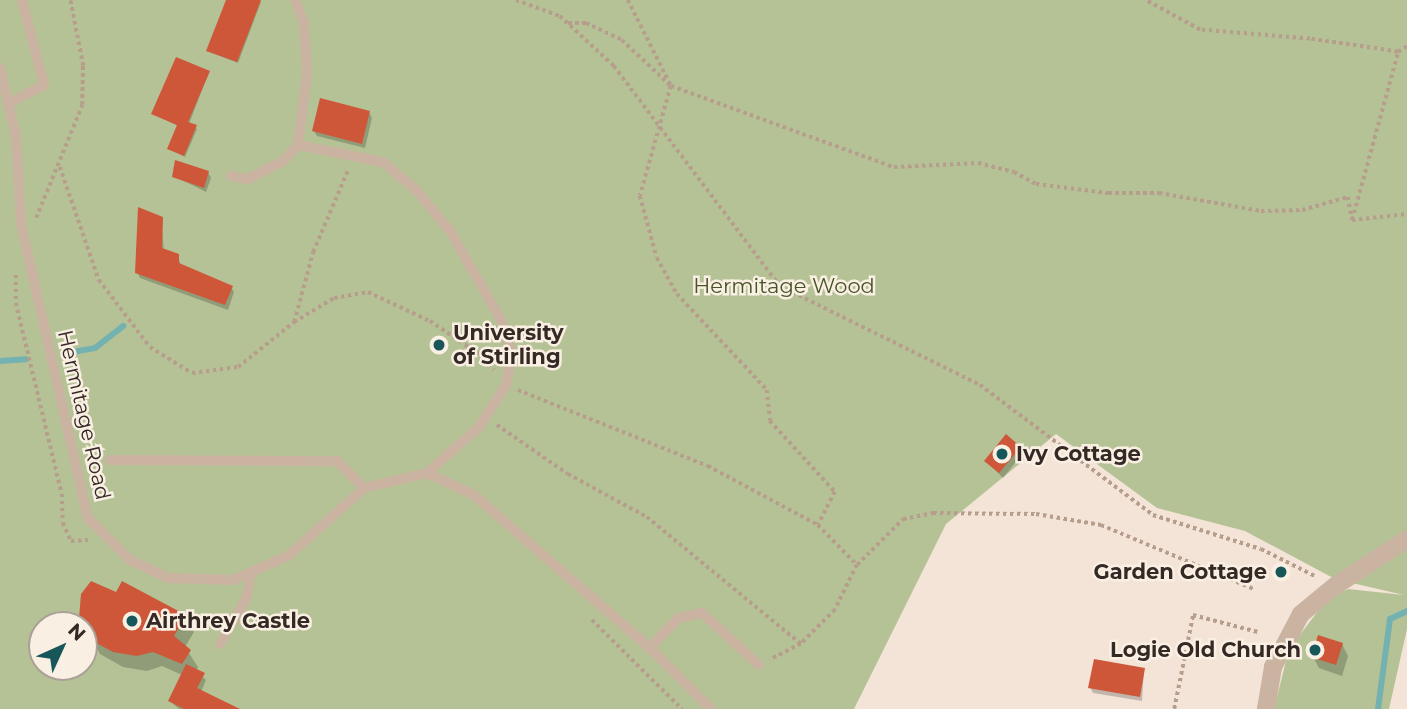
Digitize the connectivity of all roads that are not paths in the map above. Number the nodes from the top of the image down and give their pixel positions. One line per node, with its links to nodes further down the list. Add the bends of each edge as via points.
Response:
1 (22, 0): 4 (lane, via 44,85)
2 (295, 0): 5 (lane, via 304,23 307,73)
3 (0, 68): 4 (lane, Hermitage Road)
4 (8, 104): 11 (lane, Hermitage Road, via 16,136 25,242 88,518 130,560 168,578 233,580)
5 (298, 145): 6 (lane, via 282,162 247,179); 8 (lane, via 383,162 416,190 450,231 501,320 512,354 506,385 457,449)
6 (231, 176)
7 (110, 460): 9 (lane, via 337,461)
8 (427, 473): 9 (lane, Hermitage Road); 13 (lane, via 474,495)
9 (364, 488): 11 (lane, Hermitage Road, via 288,556)
10 (1407, 539): 16 (street, via 1301,614 1273,667)
11 (251, 572): 12 (lane, via 247,597)
12 (220, 644)
13 (650, 648): 14 (lane, via 678,618 702,613); 15 (lane)
14 (759, 665)
15 (711, 709)
16 (1266, 709)

